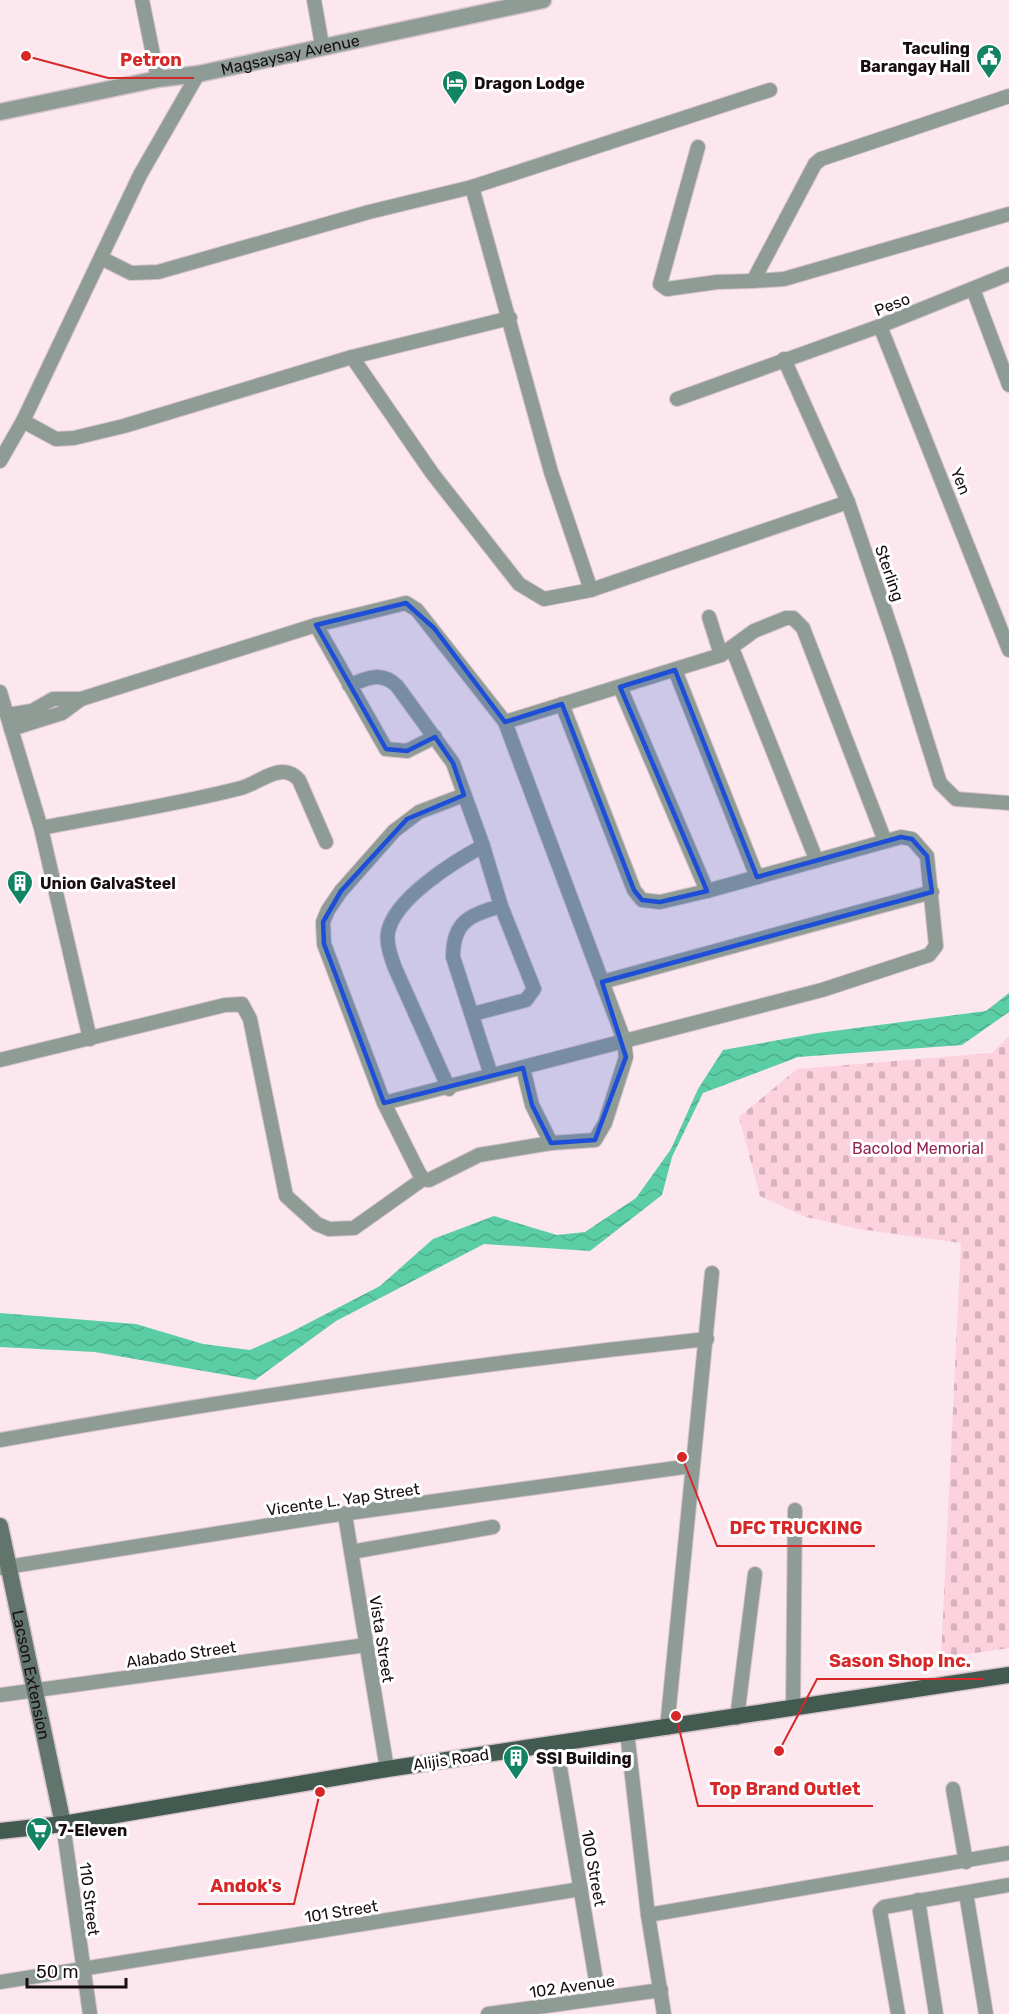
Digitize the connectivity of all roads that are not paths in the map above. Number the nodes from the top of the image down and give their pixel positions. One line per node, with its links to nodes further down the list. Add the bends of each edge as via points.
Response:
1 (142, 0): 6 (street)
2 (314, 0): 4 (street)
3 (543, 0): 4 (street, Magsaysay Avenue)
4 (322, 45): 5 (street, Magsaysay Avenue)
5 (198, 74): 6 (street, Magsaysay Avenue); 13 (street, via 140,175)
6 (158, 79): 9 (street, Magsaysay Avenue)
7 (770, 90): 11 (street)
8 (1009, 96): 15 (street, via 821,159)
9 (0, 112)
10 (698, 147): 15 (street, via 660,284 668,289)
11 (472, 187): 13 (street, via 158,272 131,273); 17 (street)
12 (1009, 214): 15 (street, via 784,279)
13 (101, 258): 23 (street)
14 (1009, 274): 16 (street, Peso)
15 (753, 281)
16 (973, 289): 18 (street, Peso); 21 (street)
17 (510, 318): 19 (street); 26 (street, via 551,472)
18 (880, 326): 20 (street, Peso); 29 (street, Yen)
19 (352, 357): 23 (street, via 74,438 56,439); 26 (street, via 406,439 519,584 544,599)
20 (784, 359): 22 (street, Peso); 25 (street, Sterling)
21 (1009, 385)
22 (677, 399)
23 (23, 421): 24 (street)
24 (0, 461)
25 (848, 502): 26 (street); 42 (street, Sterling, via 940,783 956,799)
26 (591, 590)
27 (709, 617): 30 (street)
28 (316, 625): 32 (street); 35 (street); 38 (street, via 411,604 434,628)
29 (1009, 650)
30 (726, 651): 31 (street); 44 (street, via 754,631 778,621 793,618 798,622); 47 (street)
31 (675, 670): 33 (street); 48 (street)
32 (349, 685): 40 (street, via 379,675 388,678); 40 (street, via 386,749 407,751)
33 (620, 687): 36 (street); 49 (street)
34 (0, 692): 37 (street)
35 (81, 699): 37 (street, via 53,699 32,711); 39 (street, via 62,713)
36 (562, 704): 38 (street); 49 (street, via 634,890 642,900 660,902)
37 (7, 715): 39 (street)
38 (505, 722): 52 (street)
39 (12, 729): 43 (street)
40 (435, 738): 41 (street, via 453,763)
41 (464, 795): 46 (street); 60 (street, via 407,819 341,891 323,922 324,944)
42 (1009, 802)
43 (41, 828): 45 (street, via 243,788 281,771 293,773 299,780); 54 (street)
44 (885, 841): 47 (street); 50 (street, via 901,837 920,845 930,866)
45 (326, 842)
46 (483, 846): 51 (street); 59 (street, via 421,886 388,931 395,968)
47 (816, 859): 48 (street)
48 (757, 877): 49 (street)
49 (707, 891)
50 (932, 892): 52 (street); 55 (street, via 937,940 929,955 822,990)
51 (501, 906): 53 (street, via 472,916 459,926 455,935 453,957); 53 (street, via 534,989 526,1000)
52 (602, 982): 55 (street)
53 (473, 1014): 58 (street)
54 (90, 1039): 56 (street); 62 (street, via 242,1004 250,1019 286,1196 317,1224 345,1230 354,1228)
55 (624, 1040): 57 (street); 61 (street, via 626,1057 601,1133 595,1140)
56 (0, 1060)
57 (523, 1068): 58 (street); 61 (street, via 532,1105)
58 (491, 1075): 59 (street)
59 (449, 1089): 60 (street)
60 (384, 1103): 62 (street)
61 (550, 1143): 62 (street, via 479,1155 429,1180)
62 (423, 1179)
63 (712, 1273): 64 (street)
64 (707, 1339): 65 (street, via 504,1360 142,1414); 66 (street)
65 (0, 1440)
66 (692, 1466): 68 (street, Vicente L. Yap Street); 80 (street)
67 (795, 1510): 78 (street)
68 (345, 1515): 71 (street, Vista Street); 72 (street, Vicente L. Yap Street)
69 (0, 1526): 72 (main road, Lacson Extension)
70 (493, 1527): 71 (street)
71 (351, 1552): 74 (street, Vista Street)
72 (4, 1567): 76 (main road, Lacson Extension)
73 (754, 1574): 79 (street)
74 (366, 1645): 76 (street, Alabado Street); 83 (street, Vista Street)
75 (1009, 1676): 78 (main road, Alijis Road)
76 (35, 1690): 77 (street, Alabado Street); 85 (main road, Lacson Extension)
77 (0, 1695)
78 (793, 1708): 79 (main road, Alijis Road)
79 (737, 1718): 80 (main road, Alijis Road)
80 (667, 1728): 81 (main road, Alijis Road)
81 (627, 1732): 82 (main road, Alijis Road); 93 (street)
82 (556, 1744): 83 (main road, Alijis Road); 90 (street, 100 Street)
83 (387, 1769): 85 (main road, Alijis Road)
84 (953, 1790): 88 (street)
85 (63, 1824): 86 (main road, Alijis Road); 94 (street, 110 Street)
86 (0, 1831)
87 (1009, 1853): 88 (street)
88 (966, 1862): 93 (street)
89 (1009, 1885): 91 (street)
90 (581, 1889): 94 (street, 101 Street); 97 (street, 100 Street)
91 (966, 1893): 92 (street); 103 (street)
92 (918, 1900): 101 (street, via 884,1906 880,1911); 102 (street)
93 (648, 1915): 96 (street)
94 (82, 1969): 95 (street, 101 Street); 98 (street, 110 Street)
95 (0, 1982)
96 (661, 1990): 97 (street, 102 Avenue); 100 (street)
97 (599, 1998): 99 (street, 102 Avenue)
98 (90, 2014)
99 (488, 2014)
100 (664, 2014)
101 (898, 2014)
102 (936, 2014)
103 (986, 2014)

